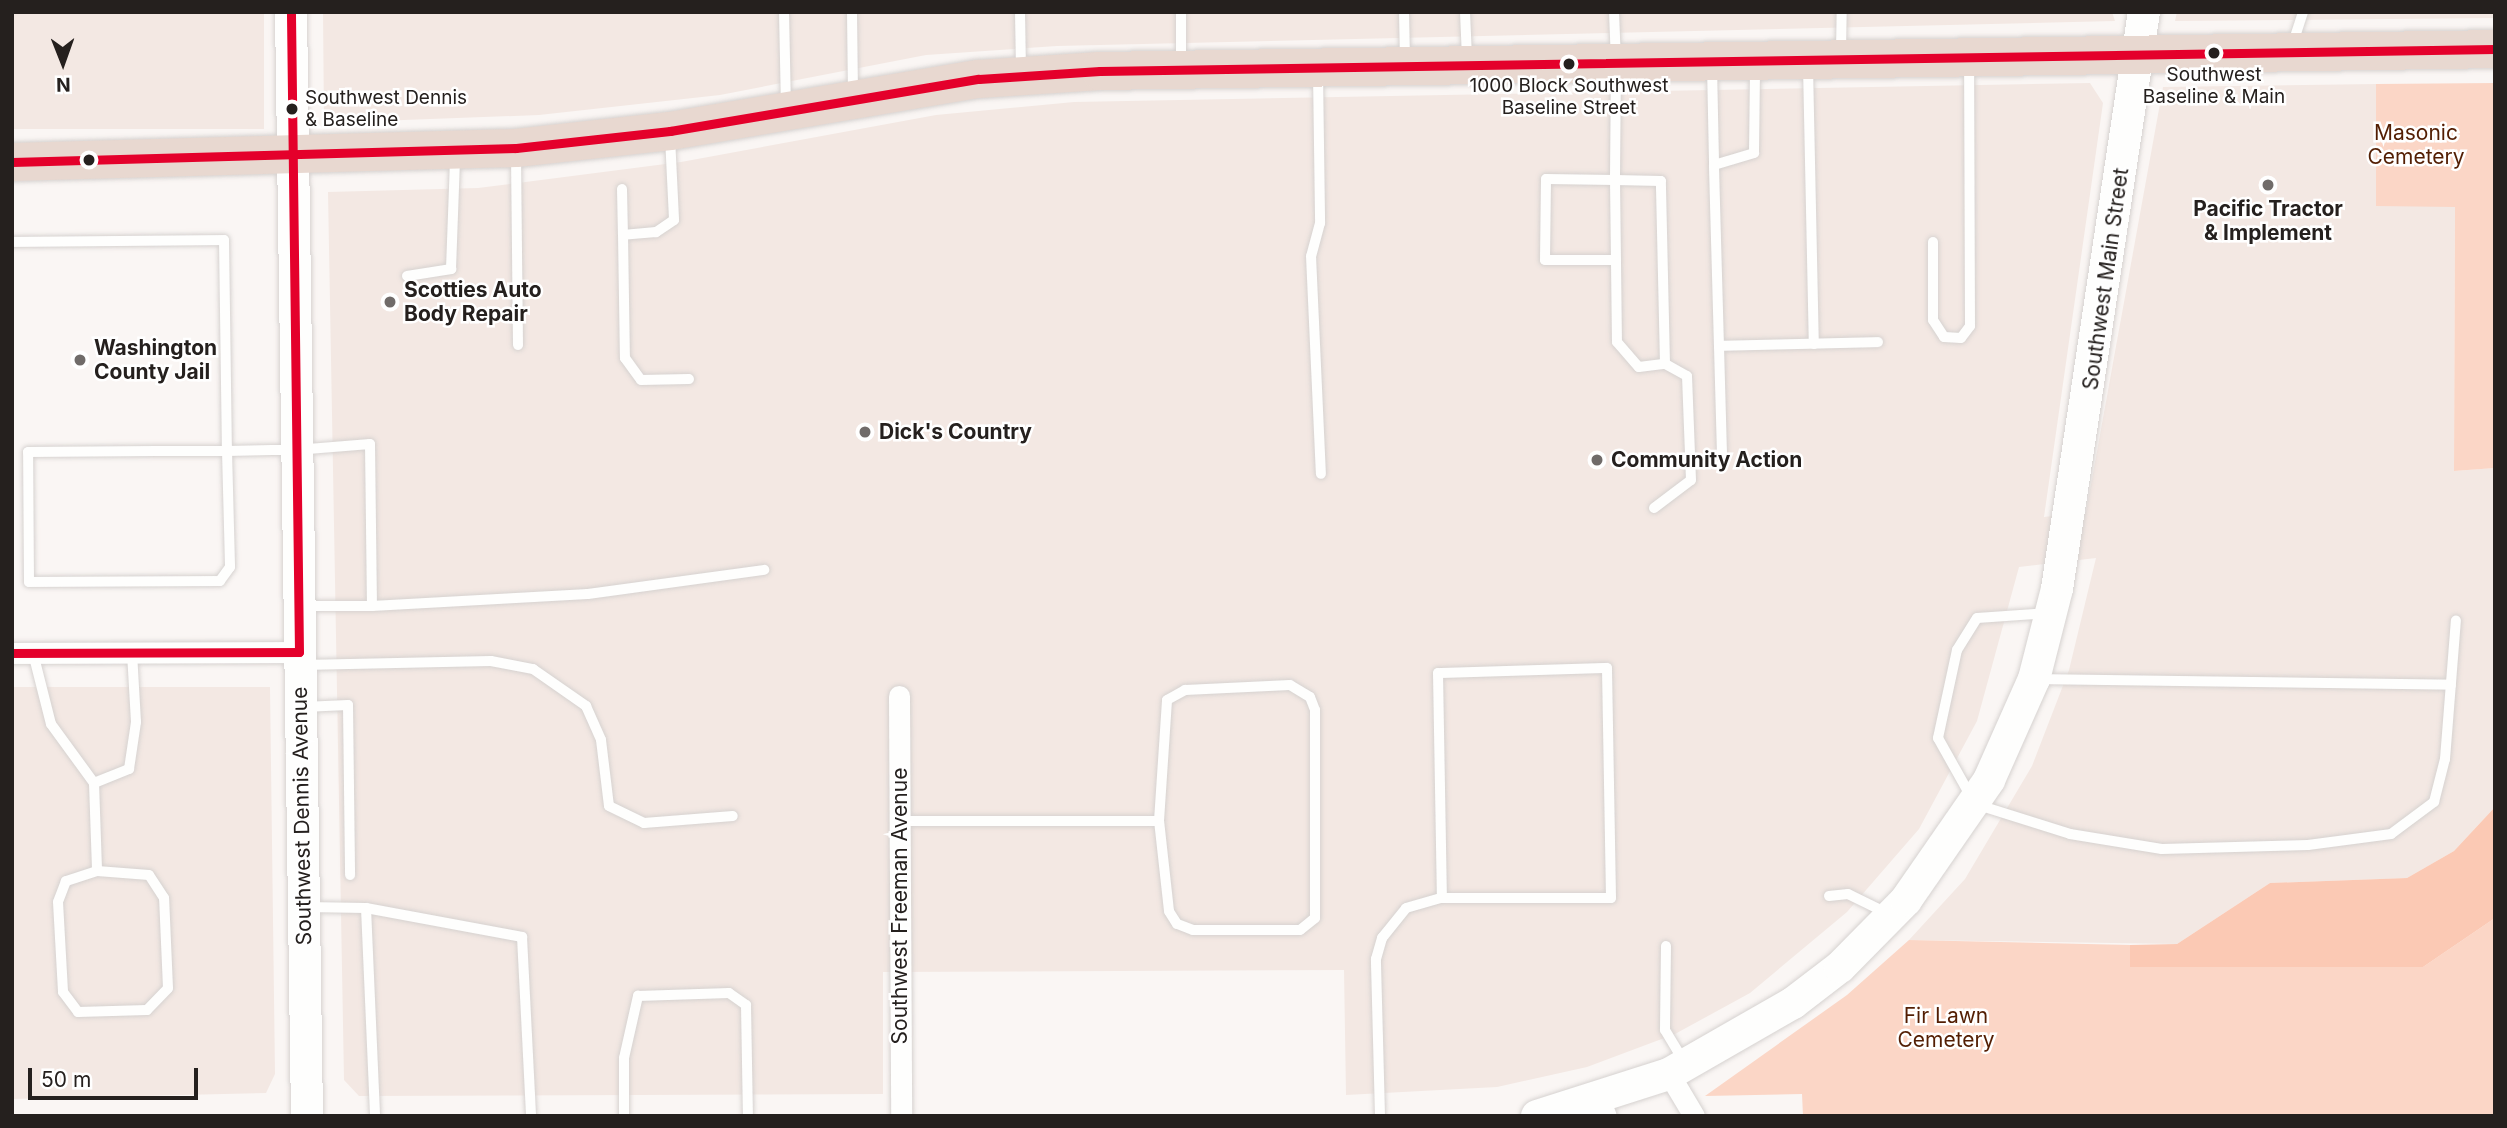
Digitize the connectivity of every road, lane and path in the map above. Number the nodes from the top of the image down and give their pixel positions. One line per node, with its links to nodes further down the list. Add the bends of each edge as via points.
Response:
1 (291, 12): 30 (street, Southwest Dennis Avenue)
2 (784, 12): 26 (lane)
3 (852, 12): 25 (lane)
4 (1020, 12): 24 (lane)
5 (1181, 12): 23 (lane)
6 (1404, 12): 21 (lane)
7 (1465, 12): 20 (lane)
8 (1614, 12): 19 (lane)
9 (1842, 12): 16 (lane)
10 (2144, 12): 14 (street, Southwest Main Street)
11 (2303, 12): 13 (lane)
12 (2495, 50): 13 (highway)
13 (2290, 52): 14 (highway)
14 (2138, 55): 15 (highway); 54 (street, Southwest Main Street, via 2066,545)
15 (1968, 57): 16 (highway); 37 (lane, via 1970,326 1961,338 1944,337 1933,320)
16 (1824, 59): 18 (highway); 41 (lane)
17 (1712, 60): 18 (highway); 19 (highway); 32 (lane)
18 (1755, 60): 32 (lane, via 1754,153)
19 (1616, 62): 20 (highway); 33 (lane)
20 (1467, 64): 21 (highway)
21 (1406, 65): 22 (highway)
22 (1318, 66): 23 (highway); 49 (lane, via 1320,223 1311,256)
23 (1181, 68): 24 (highway)
24 (1021, 75): 25 (highway)
25 (853, 98): 26 (highway)
26 (786, 111): 27 (highway)
27 (670, 131): 28 (highway); 35 (lane, via 674,220 656,232)
28 (516, 148): 29 (highway); 42 (lane)
29 (455, 151): 30 (highway); 39 (lane, via 451,269)
30 (292, 158): 31 (highway); 46 (street, Southwest Dennis Avenue)
31 (12, 162)
32 (1714, 165): 43 (lane)
33 (1615, 180): 38 (lane); 38 (lane, via 1546,179 1545,260); 44 (lane, via 1661,181)
34 (622, 189): 35 (lane)
35 (623, 235): 45 (lane, via 625,358 631,373 641,380)
36 (12, 242): 47 (lane, via 224,240)
37 (1933, 242)
38 (1616, 260): 44 (lane, via 1616,342 1639,367)
39 (407, 276)
40 (1878, 342): 41 (lane)
41 (1814, 344): 43 (lane)
42 (518, 345)
43 (1719, 346): 48 (lane)
44 (1665, 364): 50 (lane, via 1687,376 1691,480)
45 (689, 379)
46 (296, 450): 47 (lane); 52 (street, Southwest Dennis Avenue); 53 (lane, via 370,444)
47 (227, 451): 47 (lane, via 28,452 29,582 220,581 229,567)
48 (1722, 454)
49 (1321, 474)
50 (1654, 508)
51 (764, 570): 53 (lane, via 588,594)
52 (299, 606): 53 (lane); 58 (street, Southwest Dennis Avenue)
53 (372, 606)
54 (2051, 613): 59 (street, Southwest Main Street); 64 (lane, via 1977,618 1958,650 1938,738)
55 (2456, 620): 60 (lane)
56 (23, 653): 57 (street); 63 (lane, via 51,724)
57 (132, 653): 58 (street); 63 (lane, via 136,722 129,769)
58 (300, 659): 62 (street, Southwest Dennis Avenue); 65 (lane, via 491,661 533,669 586,706 601,740 610,806 644,823)
59 (2034, 679): 60 (lane); 64 (street, Southwest Main Street)
60 (2451, 685): 64 (lane, via 2434,802 2390,834 2308,845 2162,849 2070,834)
61 (900, 696): 66 (street, Southwest Freeman Avenue)
62 (300, 707): 69 (lane, via 348,705); 72 (street, Southwest Dennis Avenue)
63 (94, 783): 68 (lane)
64 (1975, 804): 74 (street, Southwest Main Street)
65 (733, 816)
66 (900, 821): 67 (lane); 83 (street, Southwest Freeman Avenue)
67 (1159, 821): 67 (lane, via 1169,911 1177,924 1193,930 1310,926 1315,918 1310,697 1290,685 1175,693 1163,711)
68 (97, 871): 68 (lane, via 66,881 58,902 63,992 78,1012 147,1010 168,988 164,898 149,875)
69 (351, 874)
70 (1829, 897): 74 (lane, via 1848,894)
71 (1442, 898): 71 (lane, via 1611,898 1607,668 1437,673); 84 (lane, via 1406,908 1382,938 1376,958)
72 (303, 907): 73 (lane); 78 (street, Southwest Dennis Avenue)
73 (366, 908): 79 (lane); 80 (lane, via 522,937)
74 (1892, 915): 76 (street, Southwest Main Street, via 1793,1003)
75 (1666, 946): 76 (lane, via 1665,1030)
76 (1677, 1069): 77 (street, Southwest Main Street); 86 (street)
77 (1602, 1108): 85 (street, Southwest Main Street)
78 (307, 1116)
79 (375, 1116)
80 (531, 1116)
81 (624, 1116): 82 (lane, via 624,1058 638,996 729,993 746,1005)
82 (748, 1116)
83 (901, 1116)
84 (1380, 1116)
85 (1537, 1116)
86 (1694, 1116)

